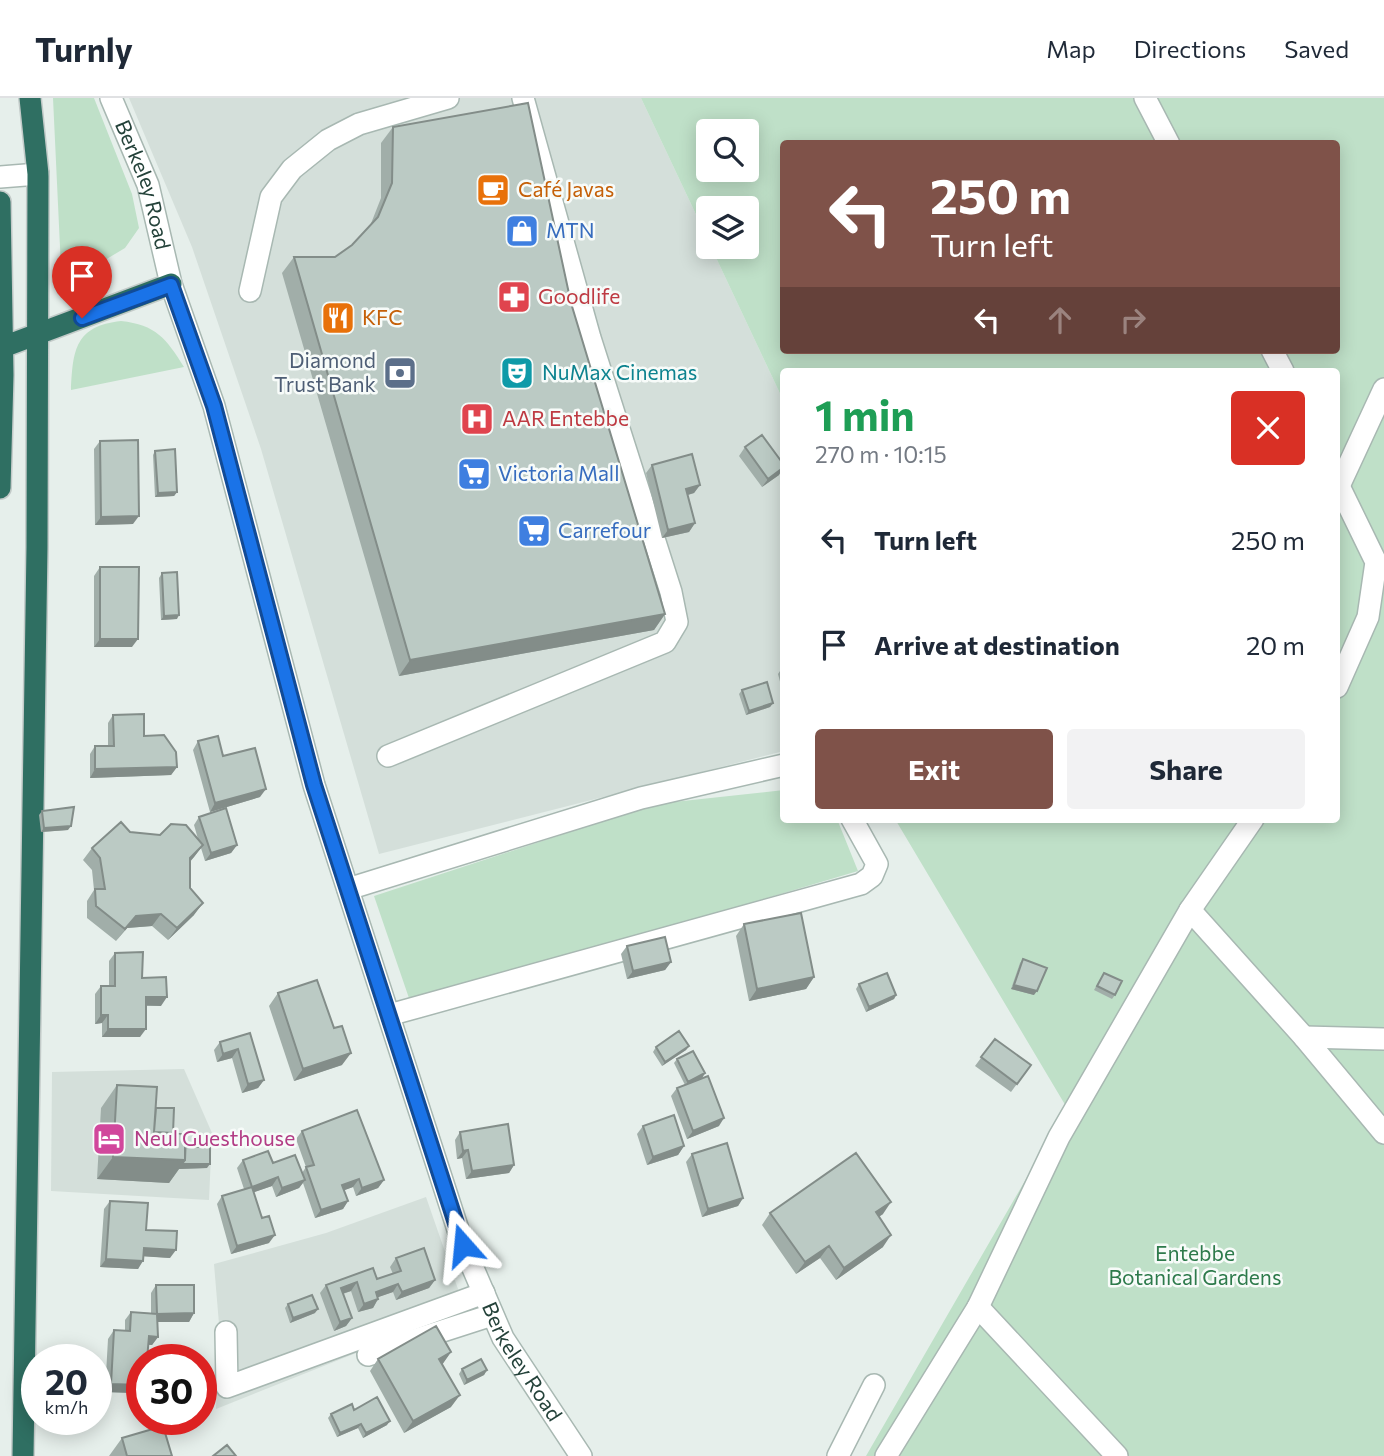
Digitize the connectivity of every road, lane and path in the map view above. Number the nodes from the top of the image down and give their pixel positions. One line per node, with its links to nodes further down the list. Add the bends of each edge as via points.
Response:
1 (30, 98): 7 (highway)
2 (111, 98): 10 (street, Berkeley Road, via 148,185)
3 (448, 98): 11 (street, via 359,124 328,140 292,169 271,197)
4 (523, 98): 20 (street, via 677,622 666,642)
5 (1145, 98): 6 (street)
6 (1167, 140)
7 (37, 174): 8 (street); 12 (highway)
8 (0, 177)
9 (0, 202): 13 (highway)
10 (171, 285): 12 (highway); 24 (street, Berkeley Road, via 214,406 314,785)
11 (250, 291)
12 (38, 334): 13 (highway); 36 (highway)
13 (2, 347): 16 (highway)
14 (1384, 389): 15 (street)
15 (1340, 480)
16 (0, 488)
17 (1340, 488): 18 (street)
18 (1380, 564): 19 (street, via 1368,617)
19 (1340, 680)
20 (388, 756)
21 (780, 766): 24 (street, via 641,798)
22 (854, 823): 26 (street, via 877,864 872,876 861,884)
23 (1250, 823): 25 (street)
24 (348, 888): 26 (street, Berkeley Road)
25 (1190, 910): 27 (street); 31 (street, via 1059,1137)
26 (389, 1015): 30 (street, Berkeley Road, via 463,1245)
27 (1304, 1037): 28 (street); 29 (street)
28 (1384, 1039)
29 (1384, 1133)
30 (484, 1293): 32 (street, Berkeley Road); 33 (street, via 227,1387)
31 (978, 1307): 39 (street); 40 (street)
32 (492, 1315): 34 (street); 37 (street, Berkeley Road)
33 (226, 1332)
34 (368, 1355)
35 (874, 1385): 38 (street)
36 (23, 1456)
37 (581, 1456)
38 (838, 1456)
39 (886, 1456)
40 (1117, 1456)

